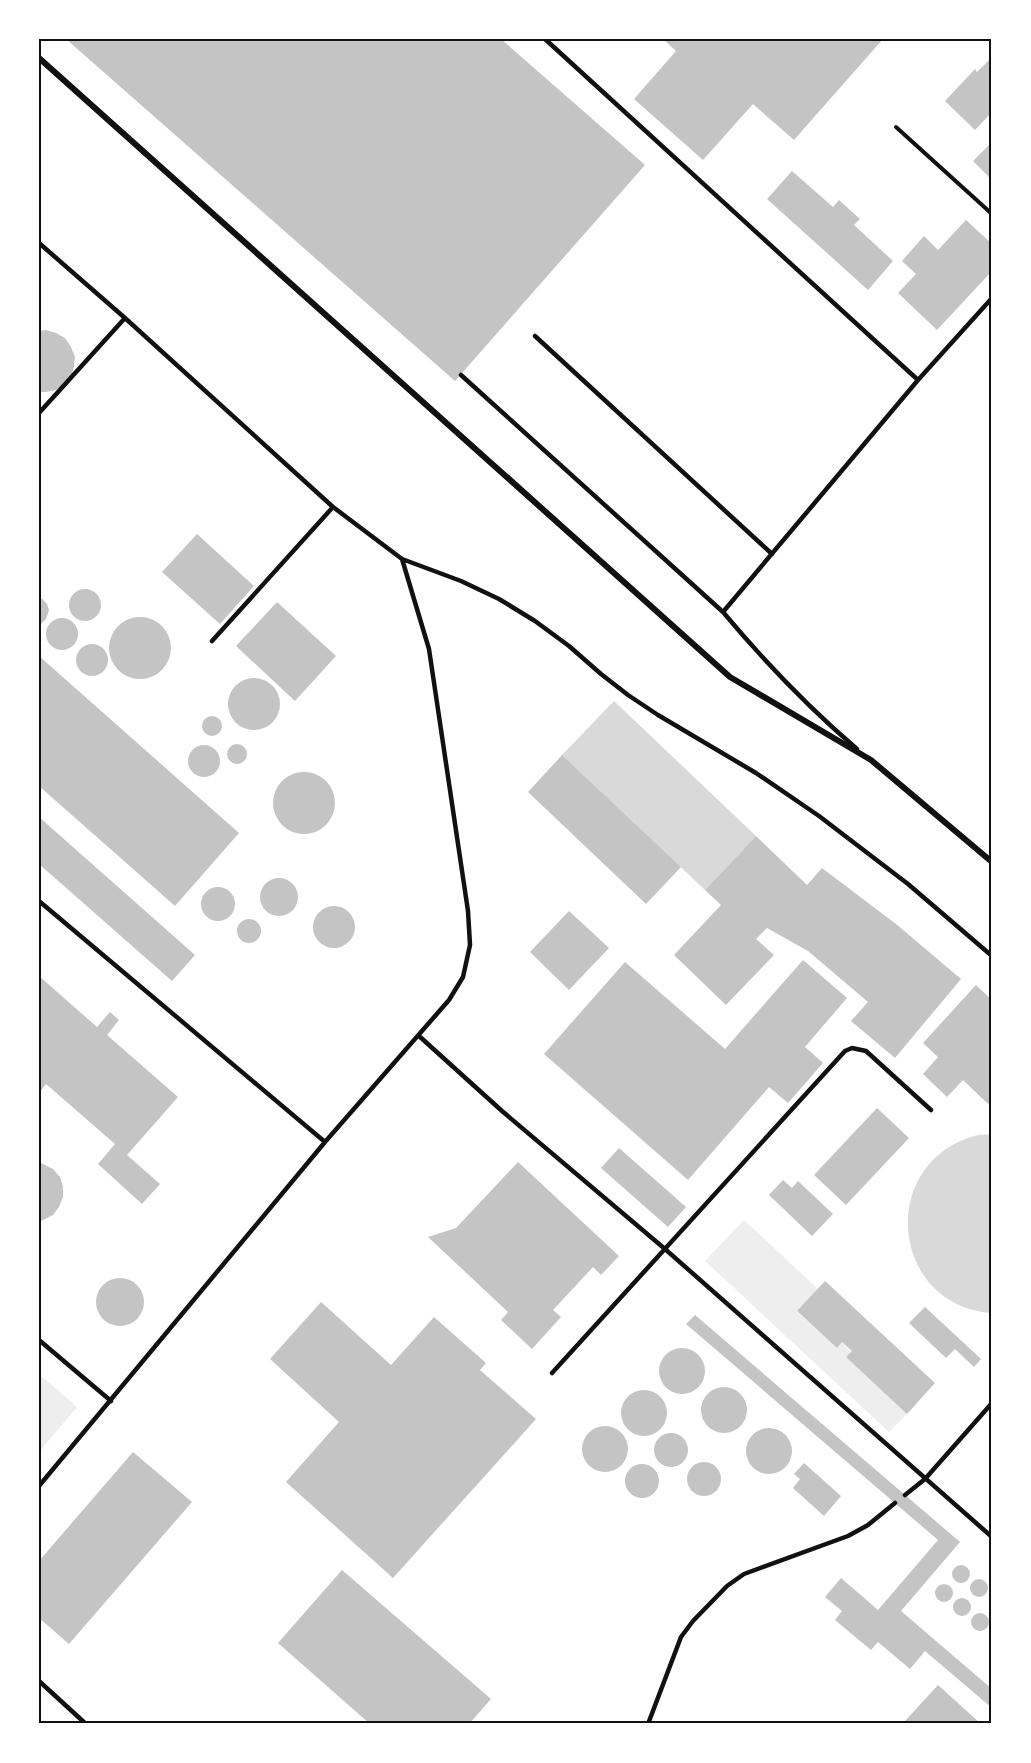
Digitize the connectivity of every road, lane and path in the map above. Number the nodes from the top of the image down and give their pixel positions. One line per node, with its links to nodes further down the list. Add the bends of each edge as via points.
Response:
1 (545, 39): 10 (lane)
2 (39, 58): 17 (street, via 730,677)
3 (896, 127): 4 (path)
4 (992, 214)
5 (39, 243): 7 (lane)
6 (992, 298): 10 (lane)
7 (124, 318): 11 (lane); 12 (lane)
8 (535, 336): 13 (lane)
9 (461, 375): 15 (lane)
10 (918, 381): 13 (lane)
11 (39, 413)
12 (333, 507): 14 (lane); 16 (lane)
13 (772, 554): 15 (lane)
14 (402, 559): 20 (lane, via 461,581 535,621 628,695 819,816 908,884); 21 (lane, via 429,649 470,945 463,977)
15 (723, 612): 17 (lane, via 802,699)
16 (212, 641)
17 (871, 760): 18 (street)
18 (992, 862)
19 (39, 901): 23 (lane)
20 (992, 956)
21 (419, 1036): 23 (lane); 24 (lane)
22 (931, 1110): 24 (lane, via 866,1051 845,1050)
23 (326, 1142): 27 (lane)
24 (665, 1249): 26 (lane); 29 (lane)
25 (39, 1340): 27 (lane)
26 (552, 1373)
27 (111, 1401): 30 (lane)
28 (992, 1403): 29 (lane)
29 (926, 1479): 31 (lane); 33 (lane)
30 (39, 1486)
31 (905, 1495)
32 (895, 1503): 36 (lane, via 848,1536 744,1574 727,1586 681,1637)
33 (992, 1537)
34 (39, 1682): 35 (lane)
35 (86, 1724)
36 (648, 1724)

